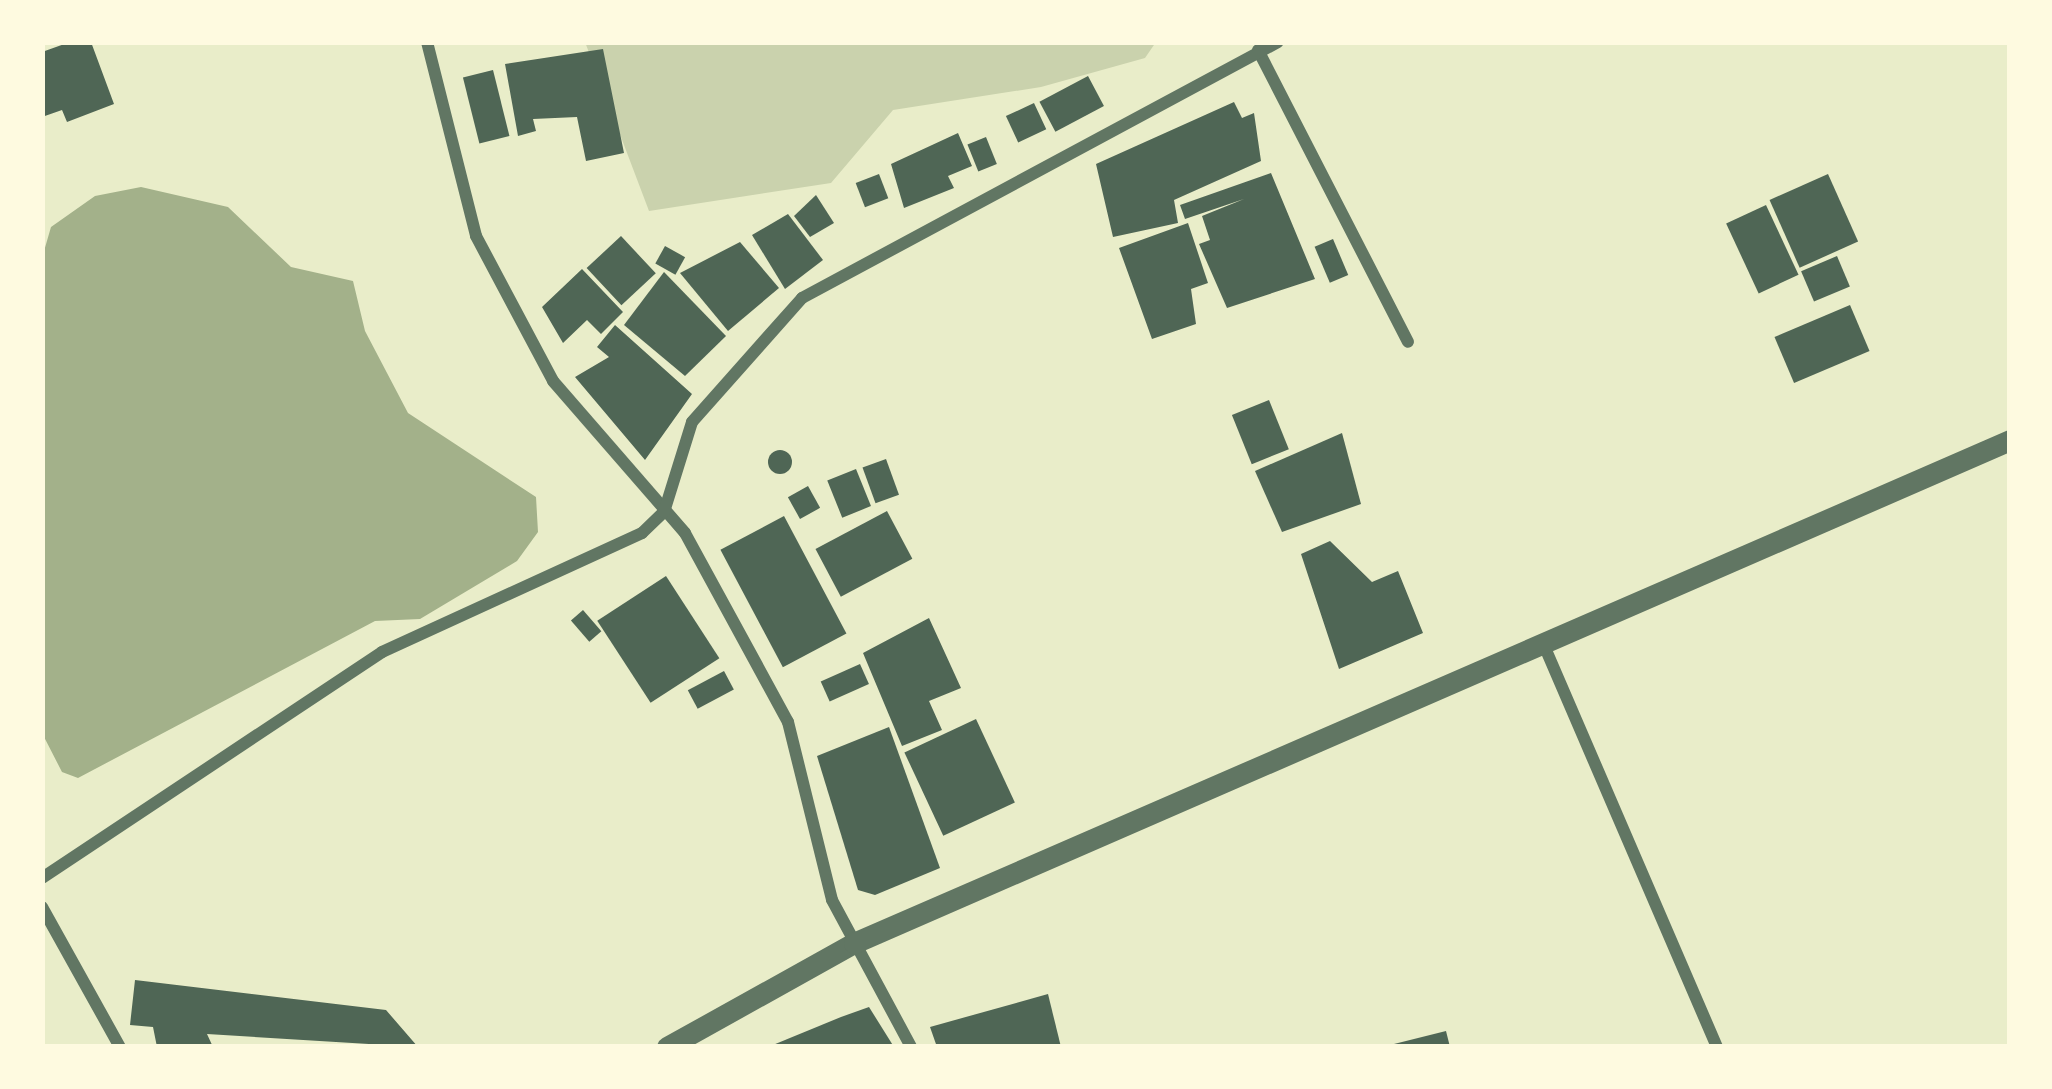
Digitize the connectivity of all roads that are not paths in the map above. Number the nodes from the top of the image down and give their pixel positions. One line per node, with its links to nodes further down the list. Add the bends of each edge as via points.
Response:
1 (427, 42): 6 (street, via 476,236 553,381)
2 (1278, 42): 3 (street)
3 (1258, 50): 4 (street); 6 (street, via 802,298 692,422)
4 (1408, 342)
5 (2010, 440): 7 (street)
6 (664, 512): 8 (street, via 642,533 382,652); 10 (street, via 788,722 832,899)
7 (1543, 643): 10 (street); 14 (street)
8 (42, 878)
9 (42, 907): 11 (street)
10 (854, 943): 12 (street); 13 (street)
11 (120, 1047)
12 (667, 1047)
13 (911, 1047)
14 (1718, 1047)

